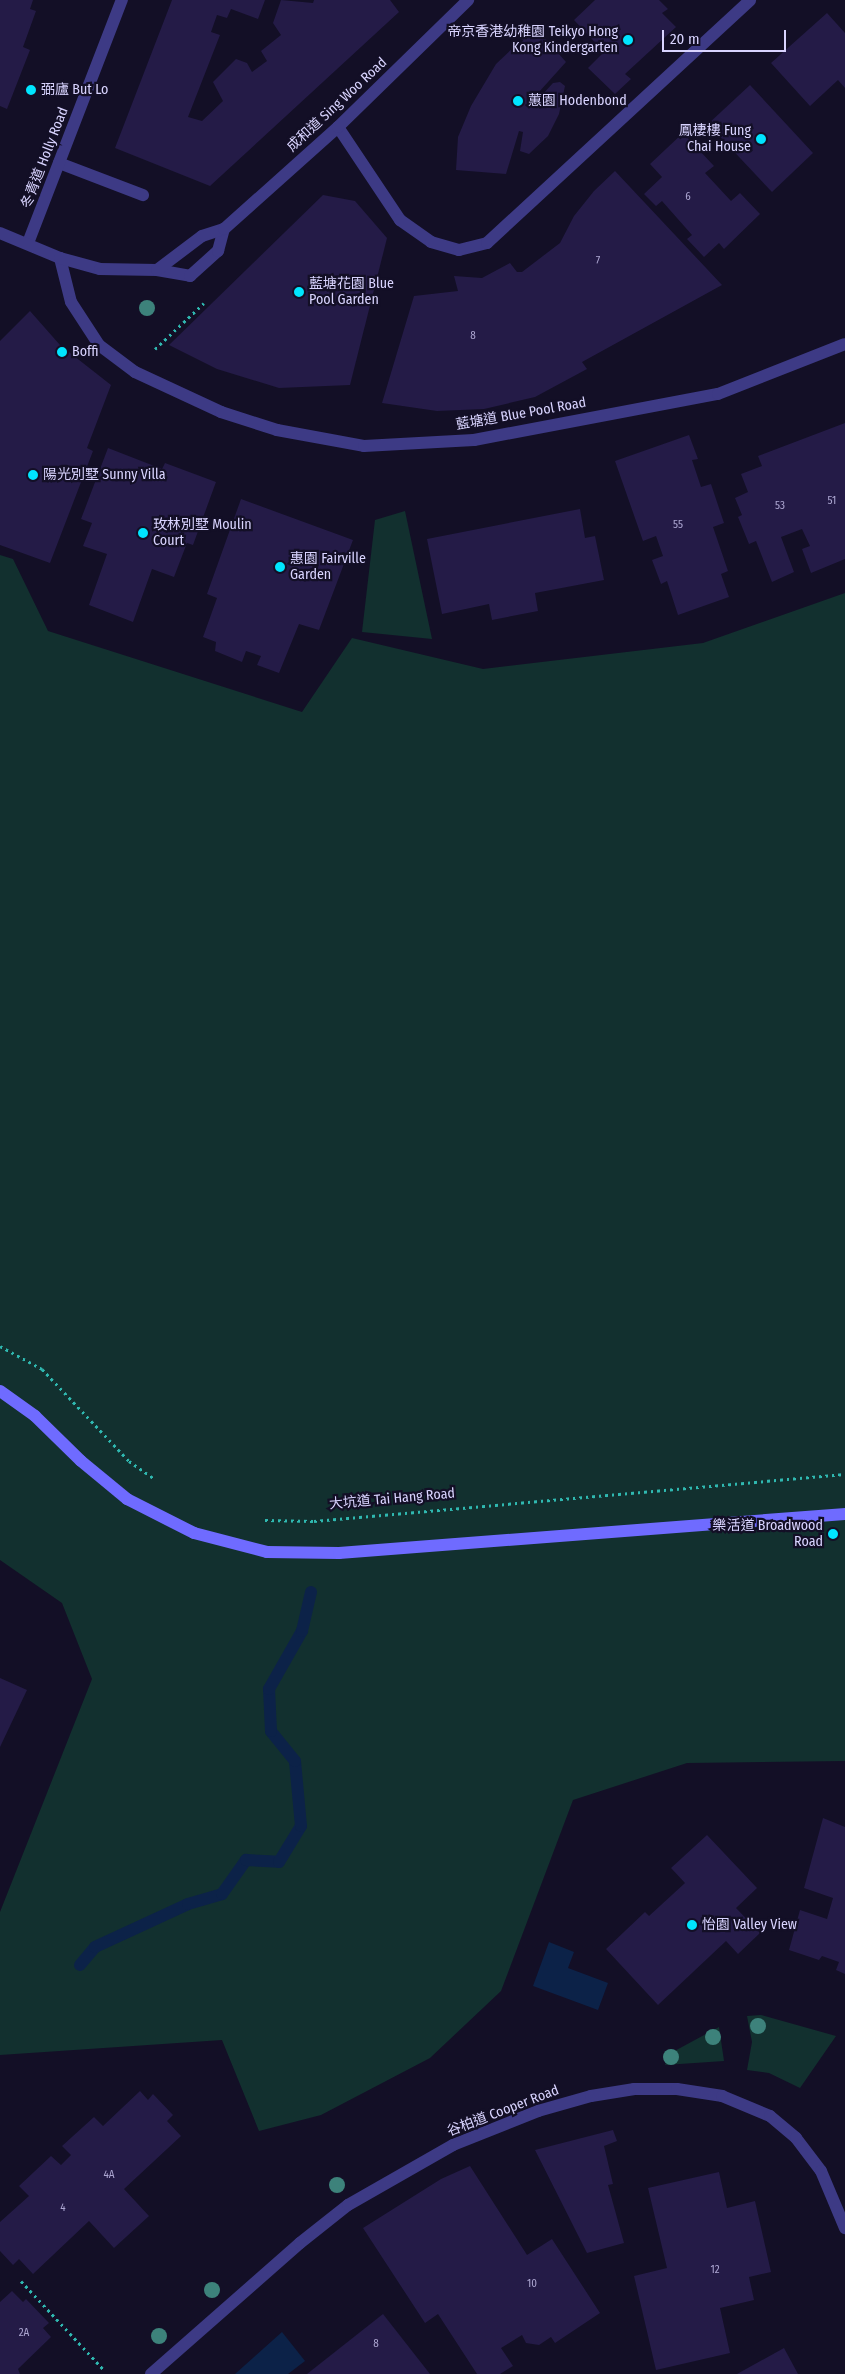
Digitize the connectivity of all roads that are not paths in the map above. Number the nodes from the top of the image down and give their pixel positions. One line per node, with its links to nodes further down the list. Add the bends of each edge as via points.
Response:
1 (122, 0): 5 (street, 冬青道 Holly Road)
2 (468, 0): 4 (street, 成和道 Sing Woo Road)
3 (750, 0): 4 (street, via 487,243 459,250 431,242 400,220)
4 (338, 128): 7 (street, 成和道 Sing Woo Road)
5 (59, 163): 6 (street); 9 (street, 冬青道 Holly Road)
6 (143, 195)
7 (224, 229): 11 (street, 成和道 Sing Woo Road, via 202,236); 11 (street, via 218,251 190,276)
8 (0, 233): 9 (street)
9 (28, 244): 10 (street)
10 (60, 258): 11 (street, via 100,269); 12 (street, 藍塘道 Blue Pool Road, via 71,302 99,345 135,372 221,412 277,430 364,446 474,440 718,394)
11 (157, 270)
12 (845, 344)
13 (0, 1391): 14 (main road, via 35,1416 81,1461 128,1499 194,1534 267,1552 339,1553)
14 (845, 1514)
15 (845, 2228): 16 (street, 谷柏道 Cooper Road, via 821,2171 796,2138 770,2116 722,2096 678,2089 634,2089 591,2096 538,2112 453,2145 348,2205 300,2243)
16 (152, 2374)

